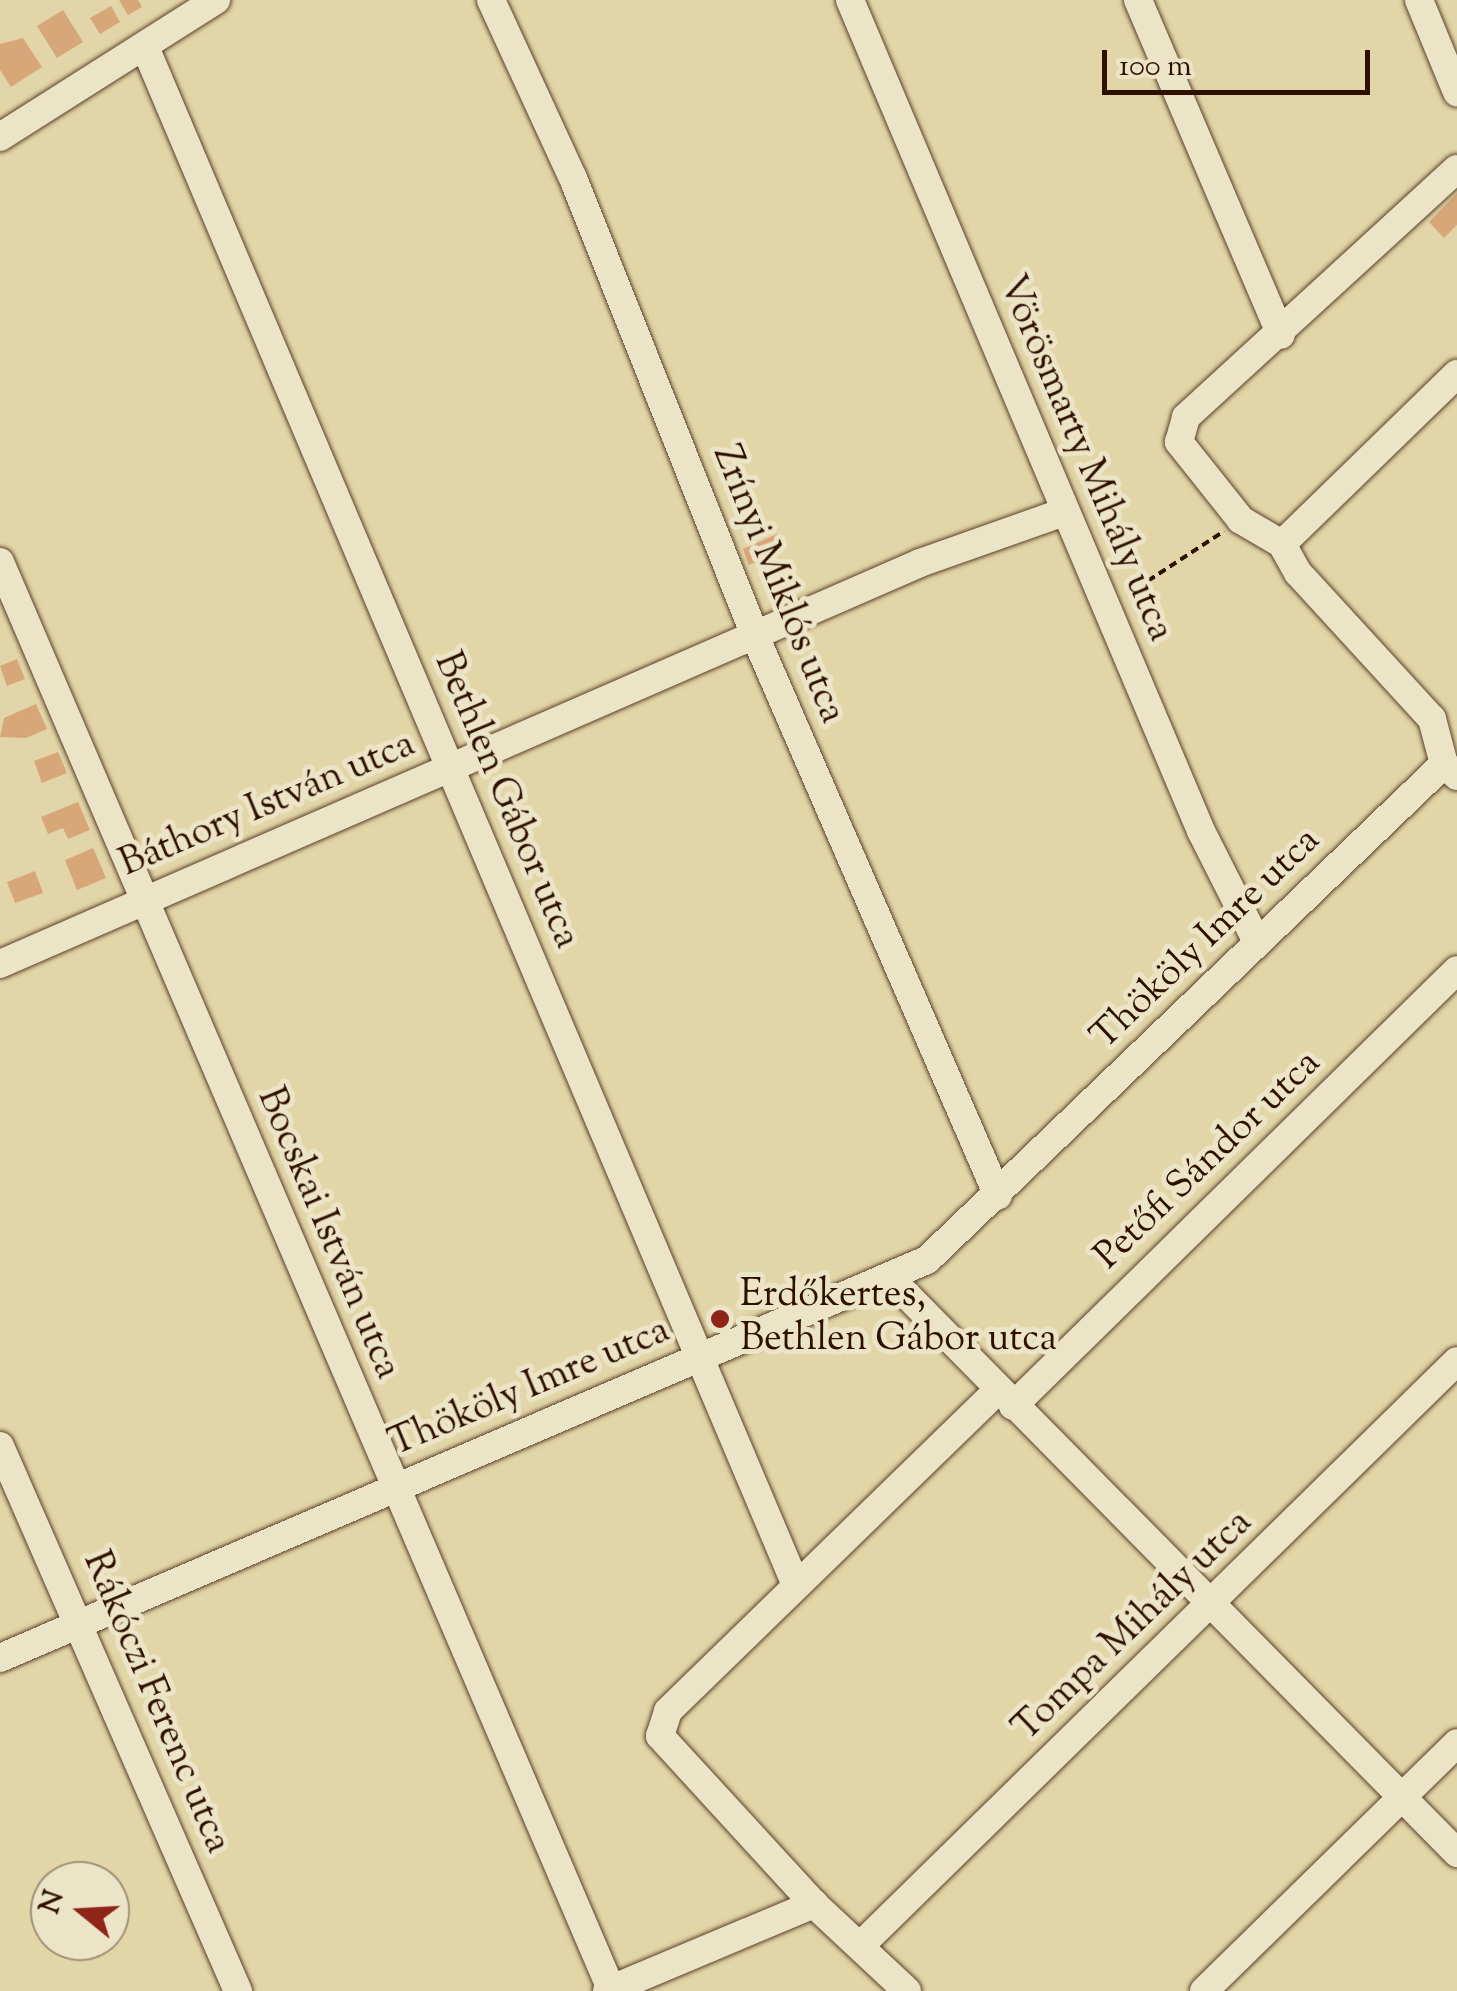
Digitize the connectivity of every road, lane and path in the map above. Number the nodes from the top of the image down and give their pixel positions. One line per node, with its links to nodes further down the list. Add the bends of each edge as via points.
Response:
1 (216, 0): 6 (street)
2 (490, 0): 17 (street, Zrínyi Miklós utca, via 573,178)
3 (850, 0): 12 (street, Vörösmarty Mihály utca)
4 (1138, 0): 10 (street)
5 (1419, 0): 7 (street)
6 (145, 47): 8 (street); 18 (street, Bethlen Gábor utca)
7 (1457, 92)
8 (0, 138)
9 (1457, 169): 10 (street)
10 (1280, 335): 13 (street, via 1186,417 1179,442)
11 (1452, 389): 14 (street)
12 (1064, 512): 17 (street, Báthory István utca, via 920,563); 21 (street, Vörösmarty Mihály utca, via 1201,831)
13 (1241, 520): 14 (street); 16 (path)
14 (1282, 544): 19 (street, via 1298,573 1432,719)
15 (0, 562): 20 (street, Bocskai István utca)
16 (1137, 588)
17 (754, 636): 18 (street, Báthory István utca); 24 (street, Zrínyi Miklós utca)
18 (450, 769): 20 (street, Báthory István utca); 26 (street, Bethlen Gábor utca)
19 (1451, 770): 21 (street, Thököly Imre utca)
20 (141, 900): 22 (street, Báthory István utca); 30 (street, Bocskai István utca)
21 (1257, 942): 24 (street, Thököly Imre utca)
22 (0, 964)
23 (1457, 970): 28 (street, Petőfi Sándor utca)
24 (998, 1196): 25 (street, Thököly Imre utca, via 927,1260)
25 (892, 1280): 26 (street, Thököly Imre utca); 28 (street)
26 (701, 1358): 30 (street, Thököly Imre utca); 31 (street, Bethlen Gábor utca)
27 (1457, 1361): 32 (street, Tompa Mihály utca)
28 (1005, 1398): 31 (street, Petőfi Sándor utca); 32 (street)
29 (0, 1446): 33 (street, Rákóczi Ferenc utca)
30 (393, 1486): 33 (street, Thököly Imre utca); 40 (street, Bocskai István utca)
31 (796, 1585): 38 (street, Petőfi Sándor utca, via 668,1712 660,1736)
32 (1209, 1607): 36 (street); 39 (street, Tompa Mihály utca)
33 (81, 1623): 34 (street, Thököly Imre utca); 41 (street, Rákóczi Ferenc utca)
34 (0, 1658)
35 (1457, 1744): 36 (street)
36 (1403, 1798): 37 (street); 43 (street)
37 (1457, 1853)
38 (814, 1904): 39 (street); 40 (street)
39 (861, 1945): 42 (street)
40 (610, 1990)
41 (238, 1991)
42 (907, 1991)
43 (1204, 1991)

